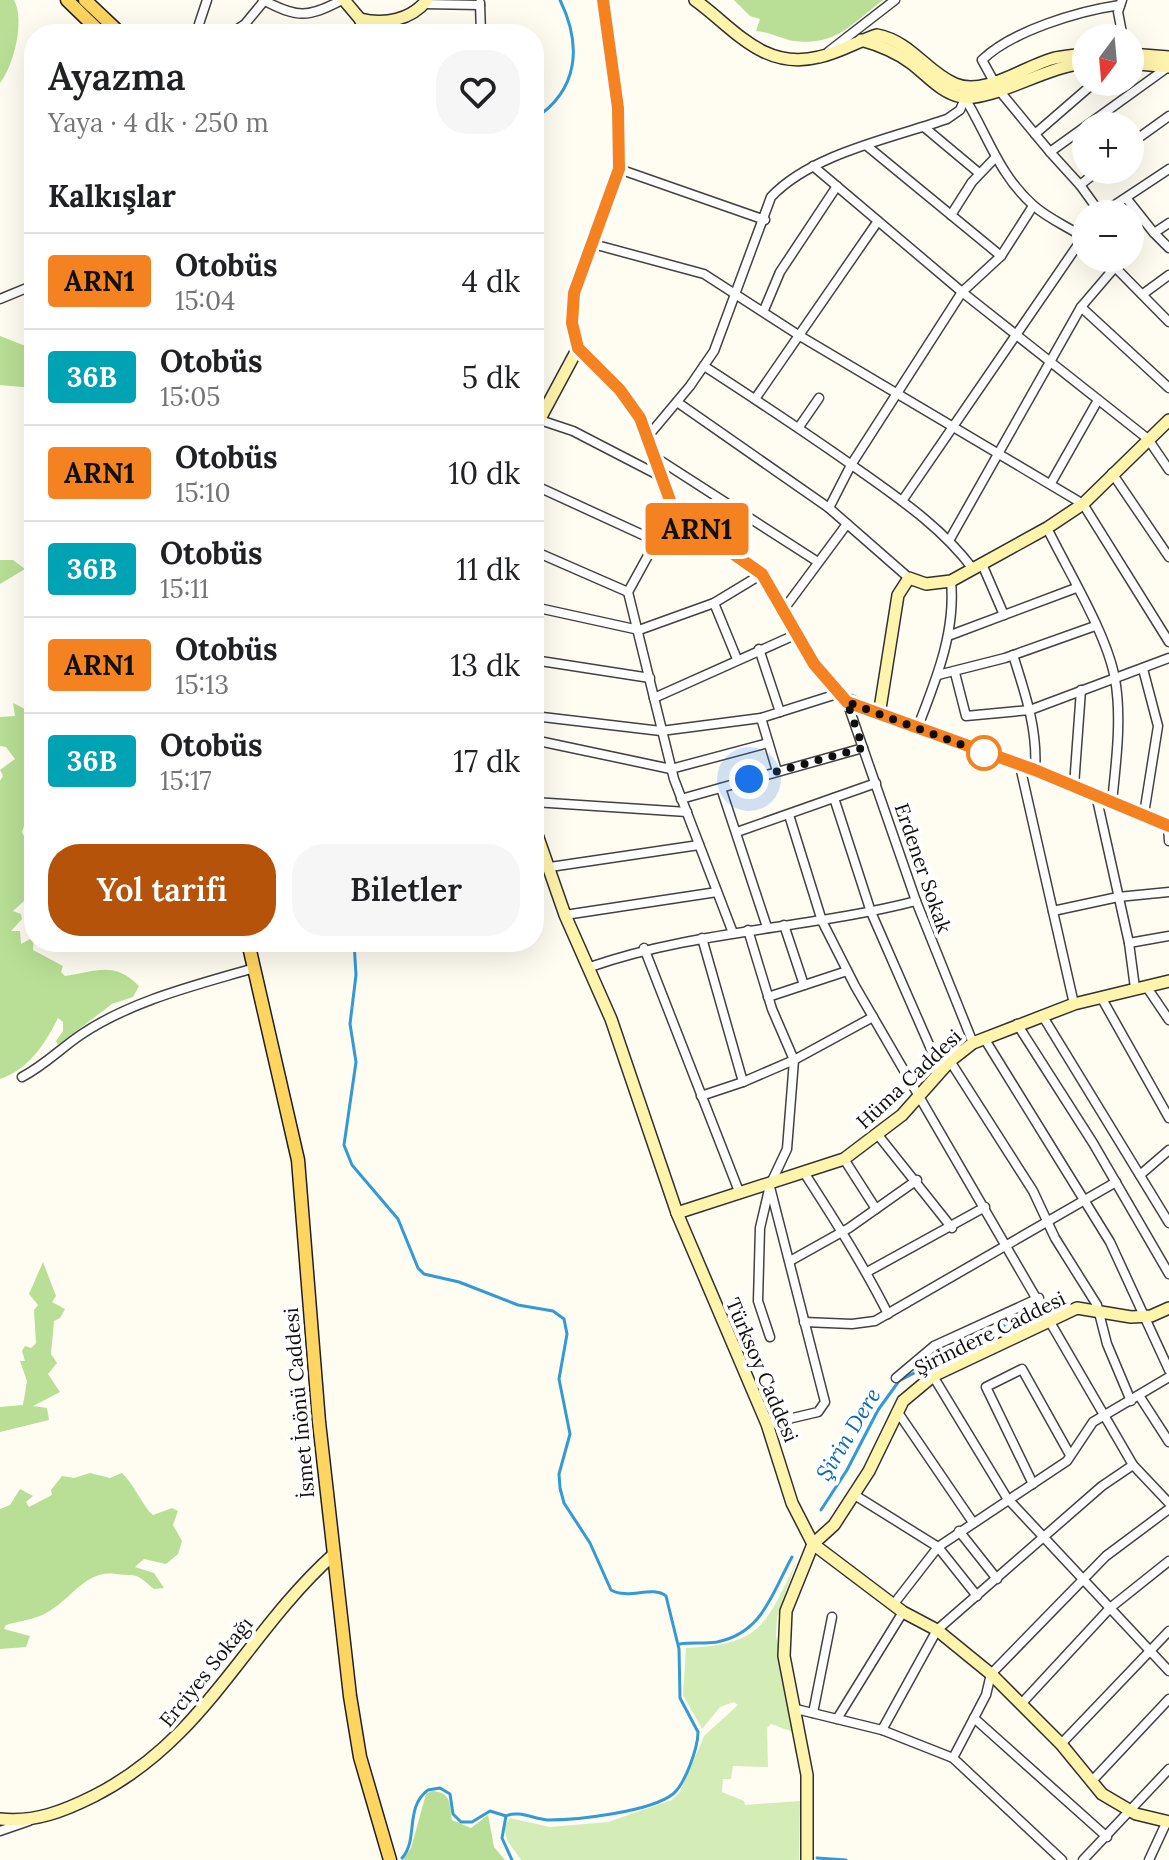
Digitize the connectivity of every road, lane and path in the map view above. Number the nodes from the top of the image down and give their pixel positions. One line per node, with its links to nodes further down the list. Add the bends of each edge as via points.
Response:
1 (67, 0): 14 (main road)
2 (85, 0): 15 (main road)
3 (207, 0): 16 (street)
4 (264, 0): 5 (street, via 303,15); 17 (street)
5 (343, 0): 12 (street)
6 (603, 0): 42 (street, via 618,108)
7 (695, 0): 25 (street, via 735,36 765,52 793,60)
8 (895, 0): 25 (street)
9 (425, 2): 11 (street); 13 (street, via 407,17)
10 (1121, 2): 21 (street); 31 (street, via 995,47 982,60)
11 (480, 3): 20 (street)
12 (360, 19): 13 (street); 18 (street)
13 (379, 21): 19 (street)
14 (92, 24)
15 (110, 24)
16 (199, 24)
17 (245, 24)
18 (362, 24)
19 (376, 24)
20 (481, 24)
21 (1122, 24)
22 (860, 40): 25 (street); 30 (street, via 877,35 900,42); 33 (street, via 890,50 947,92)
23 (1144, 55): 26 (street)
24 (1072, 56): 31 (street, via 1055,58)
25 (821, 57)
26 (1169, 57)
27 (1144, 64): 29 (street)
28 (1072, 66): 31 (street)
29 (1168, 67): 39 (street)
30 (956, 84): 31 (street); 33 (street)
31 (996, 85): 33 (street); 36 (street)
32 (1079, 96): 36 (street)
33 (965, 98): 35 (street, via 960,110); 40 (street)
34 (1169, 116): 37 (street)
35 (924, 127): 38 (street); 44 (street)
36 (1035, 134): 39 (street)
37 (1144, 134)
38 (867, 146): 41 (street); 50 (street)
39 (1050, 152): 45 (street)
40 (994, 159): 44 (street); 49 (street)
41 (813, 166): 46 (street); 51 (street, via 787,180 771,197)
42 (619, 169): 51 (street); 56 (street)
43 (1169, 169): 47 (street)
44 (979, 173): 50 (street)
45 (1080, 185): 48 (street)
46 (837, 186): 52 (street); 69 (street, via 780,272)
47 (1127, 199): 55 (street)
48 (1091, 200)
49 (1033, 206): 54 (street); 59 (street)
50 (951, 215): 59 (street)
51 (765, 220): 65 (street)
52 (878, 221): 64 (street); 72 (street)
53 (1169, 223): 55 (street)
54 (1072, 229)
55 (1154, 233): 57 (street)
56 (593, 244): 65 (street, via 704,274); 73 (street, via 571,306)
57 (1169, 248)
58 (1072, 255): 71 (street)
59 (1001, 256): 64 (street)
60 (1111, 272): 68 (street)
61 (1122, 272): 66 (street)
62 (1169, 275): 66 (street)
63 (24, 289): 67 (street)
64 (962, 292): 71 (street); 77 (street)
65 (736, 294): 69 (street); 75 (street)
66 (1143, 294): 70 (street)
67 (0, 299)
68 (1081, 307): 74 (street); 76 (street)
69 (764, 310): 72 (street)
70 (1169, 322)
71 (1014, 333): 74 (street); 84 (street)
72 (800, 336): 77 (street); 79 (street)
73 (578, 348): 82 (street); 87 (street, via 631,404)
74 (1051, 362): 80 (street); 89 (street)
75 (704, 366): 79 (street); 81 (street)
76 (1169, 388)
77 (901, 393): 84 (street); 91 (street)
78 (819, 398): 86 (street)
79 (755, 399): 86 (street)
80 (1098, 400): 88 (street); 95 (street)
81 (677, 402): 87 (street); 99 (street)
82 (544, 412)
83 (1169, 420): 88 (street)
84 (953, 424): 89 (street); 97 (street)
85 (544, 426): 94 (street, via 573,431)
86 (799, 427): 91 (street)
87 (649, 435): 90 (street)
88 (1148, 439): 92 (street); 93 (street)
89 (1001, 453): 95 (street); 103 (street)
90 (655, 457): 94 (street); 107 (street)
91 (851, 465): 97 (street); 99 (street)
92 (1169, 470)
93 (1112, 473): 98 (street); 106 (street)
94 (660, 476): 100 (street)
95 (1051, 483): 98 (street)
96 (544, 490): 104 (street)
97 (902, 501): 103 (street)
98 (1083, 504): 102 (street); 122 (street)
99 (829, 508): 101 (street)
100 (678, 513): 104 (street); 109 (street)
101 (847, 524): 107 (street); 110 (street)
102 (1047, 528): 108 (street); 112 (street)
103 (950, 539): 108 (street)
104 (656, 541): 113 (street)
105 (544, 555): 113 (street)
106 (1169, 557)
107 (818, 562): 116 (street)
108 (978, 567): 111 (street); 117 (street)
109 (762, 574): 114 (street); 116 (street)
110 (909, 578): 111 (street, via 926,584); 138 (street, via 898,595)
111 (951, 581): 121 (street, via 954,610)
112 (1076, 588): 117 (street); 118 (street)
113 (628, 592): 119 (street)
114 (714, 603): 119 (street); 126 (street)
115 (544, 609): 119 (street)
116 (784, 609): 120 (street)
117 (1004, 615): 121 (street)
118 (1095, 626): 124 (street); 132 (street)
119 (639, 630): 131 (street)
120 (797, 634): 123 (street); 135 (street)
121 (948, 636): 130 (street)
122 (1169, 642)
123 (759, 649): 126 (street); 137 (street)
124 (1013, 655): 129 (street); 136 (street)
125 (1169, 658): 128 (street)
126 (737, 659): 134 (street)
127 (544, 662): 131 (street)
128 (1143, 669): 132 (street); 159 (street, via 1158,726)
129 (955, 673): 130 (street); 136 (street, via 966,716)
130 (938, 675): 141 (street)
131 (650, 678): 134 (street)
132 (1115, 679): 133 (street); 156 (street)
133 (1081, 690): 136 (street); 151 (street)
134 (654, 698): 142 (street)
135 (842, 698): 137 (street); 138 (street); 145 (street, Erdener Sokak)
136 (1030, 710): 148 (street)
137 (780, 712): 140 (street)
138 (879, 715): 141 (street)
139 (544, 717): 142 (street)
140 (761, 718): 142 (street); 144 (street)
141 (917, 729): 146 (street)
142 (661, 731): 147 (street)
143 (544, 742): 147 (street)
144 (768, 743): 147 (street); 149 (street)
145 (863, 748): 149 (street); 150 (street, Erdener Sokak)
146 (1020, 766): 148 (street); 171 (street)
147 (671, 769): 155 (street)
148 (1035, 770): 151 (street)
149 (777, 771): 152 (street)
150 (876, 783): 154 (street); 170 (street, Erdener Sokak)
151 (1074, 786): 153 (street)
152 (721, 788): 155 (street); 162 (street)
153 (1096, 795): 156 (street); 169 (street)
154 (834, 798): 160 (street); 172 (street)
155 (681, 799): 158 (street)
156 (1112, 802): 159 (street)
157 (544, 803): 158 (street)
158 (687, 812): 164 (street)
159 (1144, 814): 161 (street)
160 (789, 815): 162 (street); 174 (street)
161 (1168, 826): 163 (street)
162 (737, 832): 176 (street)
163 (1169, 841)
164 (699, 845): 166 (street); 167 (street)
165 (544, 852): 166 (street, Türksoy Caddesi)
166 (550, 867): 173 (street, Türksoy Caddesi)
167 (717, 892): 173 (street); 178 (street)
168 (1169, 892): 169 (street)
169 (1118, 897): 171 (street); 181 (street)
170 (916, 901): 172 (street); 197 (street, Erdener Sokak)
171 (1053, 911): 192 (street)
172 (871, 912): 174 (street); 200 (street)
173 (565, 915): 184 (street, Türksoy Caddesi)
174 (822, 921): 175 (street); 186 (street)
175 (784, 925): 176 (street); 188 (street)
176 (767, 927): 177 (street)
177 (748, 930): 178 (street); 190 (street)
178 (733, 933): 180 (street)
179 (1169, 936): 181 (street)
180 (702, 938): 182 (street); 202 (street)
181 (1129, 943): 189 (street)
182 (644, 948): 184 (street); 203 (street)
183 (250, 952): 185 (main road, İsmet İnönü Caddesi)
184 (590, 967): 219 (street, Türksoy Caddesi)
185 (254, 968): 201 (street, via 126,1011 82,1034); 256 (main road, İsmet İnönü Caddesi, via 298,1160)
186 (847, 971): 188 (street); 194 (street)
187 (1169, 981): 189 (street, Hüma Caddesi)
188 (804, 985): 190 (street)
189 (1141, 987): 191 (street, Hüma Caddesi); 195 (street)
190 (768, 997): 198 (street)
191 (1101, 997): 192 (street, Hüma Caddesi); 205 (street)
192 (1074, 1004): 193 (street, Hüma Caddesi)
193 (1042, 1015): 196 (street, Hüma Caddesi); 210 (street)
194 (873, 1017): 198 (street); 204 (street)
195 (1169, 1020)
196 (1017, 1024): 197 (street, Hüma Caddesi); 212 (street)
197 (979, 1040): 199 (street, Hüma Caddesi); 215 (street, Erdener Sokak)
198 (794, 1060): 202 (street); 213 (street, via 787,1149)
199 (950, 1061): 200 (street, Hüma Caddesi); 220 (street)
200 (941, 1072): 204 (street, Hüma Caddesi)
201 (22, 1077)
202 (743, 1082): 203 (street)
203 (701, 1096): 214 (street)
204 (920, 1097): 206 (street, Hüma Caddesi); 216 (street)
205 (1169, 1118)
206 (878, 1135): 208 (street, Hüma Caddesi); 211 (street)
207 (1169, 1150): 210 (street)
208 (844, 1159): 209 (street, Hüma Caddesi); 217 (street)
209 (805, 1174): 213 (street, Hüma Caddesi); 223 (street)
210 (1140, 1175): 218 (street)
211 (917, 1180): 217 (street); 222 (street)
212 (1116, 1182): 215 (street); 227 (street)
213 (770, 1185): 214 (street, Hüma Caddesi); 225 (street); 235 (street, via 757,1267 758,1301)
214 (740, 1194): 219 (street, Hüma Caddesi)
215 (1084, 1201): 220 (street); 232 (street, Erdener Sokak, via 1110,1242)
216 (985, 1207): 222 (street); 224 (street)
217 (876, 1209): 223 (street)
218 (1165, 1209): 221 (street)
219 (677, 1213): 243 (street, Türksoy Caddesi)
220 (1048, 1222): 224 (street); 230 (street)
221 (1169, 1223)
222 (952, 1228): 226 (street)
223 (839, 1233): 225 (street); 226 (street)
224 (1008, 1245): 228 (street); 231 (street)
225 (790, 1261): 234 (street)
226 (867, 1272): 231 (street)
227 (1169, 1274)
228 (1039, 1298): 233 (street); 239 (street, via 934,1346)
229 (1169, 1308): 232 (street, Şirindere Caddesi)
230 (1098, 1309): 232 (street, Şirindere Caddesi); 233 (street, Şirindere Caddesi, via 1077,1308); 240 (street, via 1107,1344)
231 (888, 1314): 234 (street, via 852,1324)
232 (1142, 1316): 236 (street, Erdener Sokak)
233 (1051, 1320): 237 (street, Şirindere Caddesi); 242 (street)
234 (804, 1322): 243 (street, via 824,1407)
235 (770, 1337)
236 (1169, 1370)
237 (933, 1376): 241 (street, Şirindere Caddesi); 249 (street)
238 (1169, 1377): 240 (street)
239 (896, 1378)
240 (1135, 1399): 242 (street); 244 (street)
241 (897, 1411): 248 (street, Şirindere Caddesi); 251 (street)
242 (1104, 1414): 245 (street); 246 (street)
243 (767, 1424): 254 (street, Türksoy Caddesi, via 792,1503)
244 (1169, 1442)
245 (1070, 1455): 247 (street); 247 (street, via 1022,1369 986,1387)
246 (1133, 1465): 250 (street); 253 (street)
247 (1033, 1484): 249 (street)
248 (853, 1494): 254 (street, Şirindere Caddesi, via 834,1525); 255 (street)
249 (1007, 1498): 251 (street); 253 (street)
250 (1169, 1506): 259 (street)
251 (972, 1521): 252 (street)
252 (959, 1531): 255 (street); 258 (street)
253 (1045, 1539): 258 (street); 259 (street)
254 (813, 1544): 261 (street, Türksoy Caddesi); 271 (street, via 783,1624)
255 (938, 1547): 260 (street); 261 (street)
256 (334, 1554): 282 (street, Erciyes Sokağı, via 280,1609 192,1723 158,1755 79,1804); 286 (main road, İsmet İnönü Caddesi, via 358,1746)
257 (1169, 1561): 262 (street)
258 (997, 1579): 260 (street)
259 (1082, 1579): 262 (street); 268 (street)
260 (977, 1596): 264 (street)
261 (898, 1608): 264 (street, Türksoy Caddesi); 274 (street)
262 (1110, 1608): 266 (street); 270 (street)
263 (832, 1617): 272 (street)
264 (937, 1630): 268 (street, Türksoy Caddesi); 275 (street)
265 (1169, 1631): 266 (street)
266 (1151, 1651): 267 (street); 276 (street)
267 (1169, 1671)
268 (991, 1674): 270 (street, Türksoy Caddesi); 273 (street)
269 (1169, 1699): 279 (street)
270 (1022, 1703): 276 (street, Türksoy Caddesi)
271 (796, 1709): 272 (street); 287 (street, via 807,1775)
272 (813, 1713): 274 (street)
273 (974, 1718): 277 (street); 285 (street)
274 (837, 1719): 275 (street)
275 (882, 1730): 277 (street)
276 (1061, 1744): 279 (street, Türksoy Caddesi)
277 (953, 1758): 288 (street)
278 (1169, 1769): 280 (street)
279 (1091, 1782): 280 (street, Türksoy Caddesi)
280 (1131, 1811): 283 (street, Türksoy Caddesi); 285 (street)
281 (0, 1819): 282 (street, Erciyes Sokağı)
282 (33, 1819): 284 (street)
283 (1168, 1822): 290 (street)
284 (0, 1831)
285 (1107, 1837): 289 (street)
286 (390, 1860)
287 (807, 1860)
288 (1062, 1860)
289 (1083, 1860)
290 (1149, 1860)

